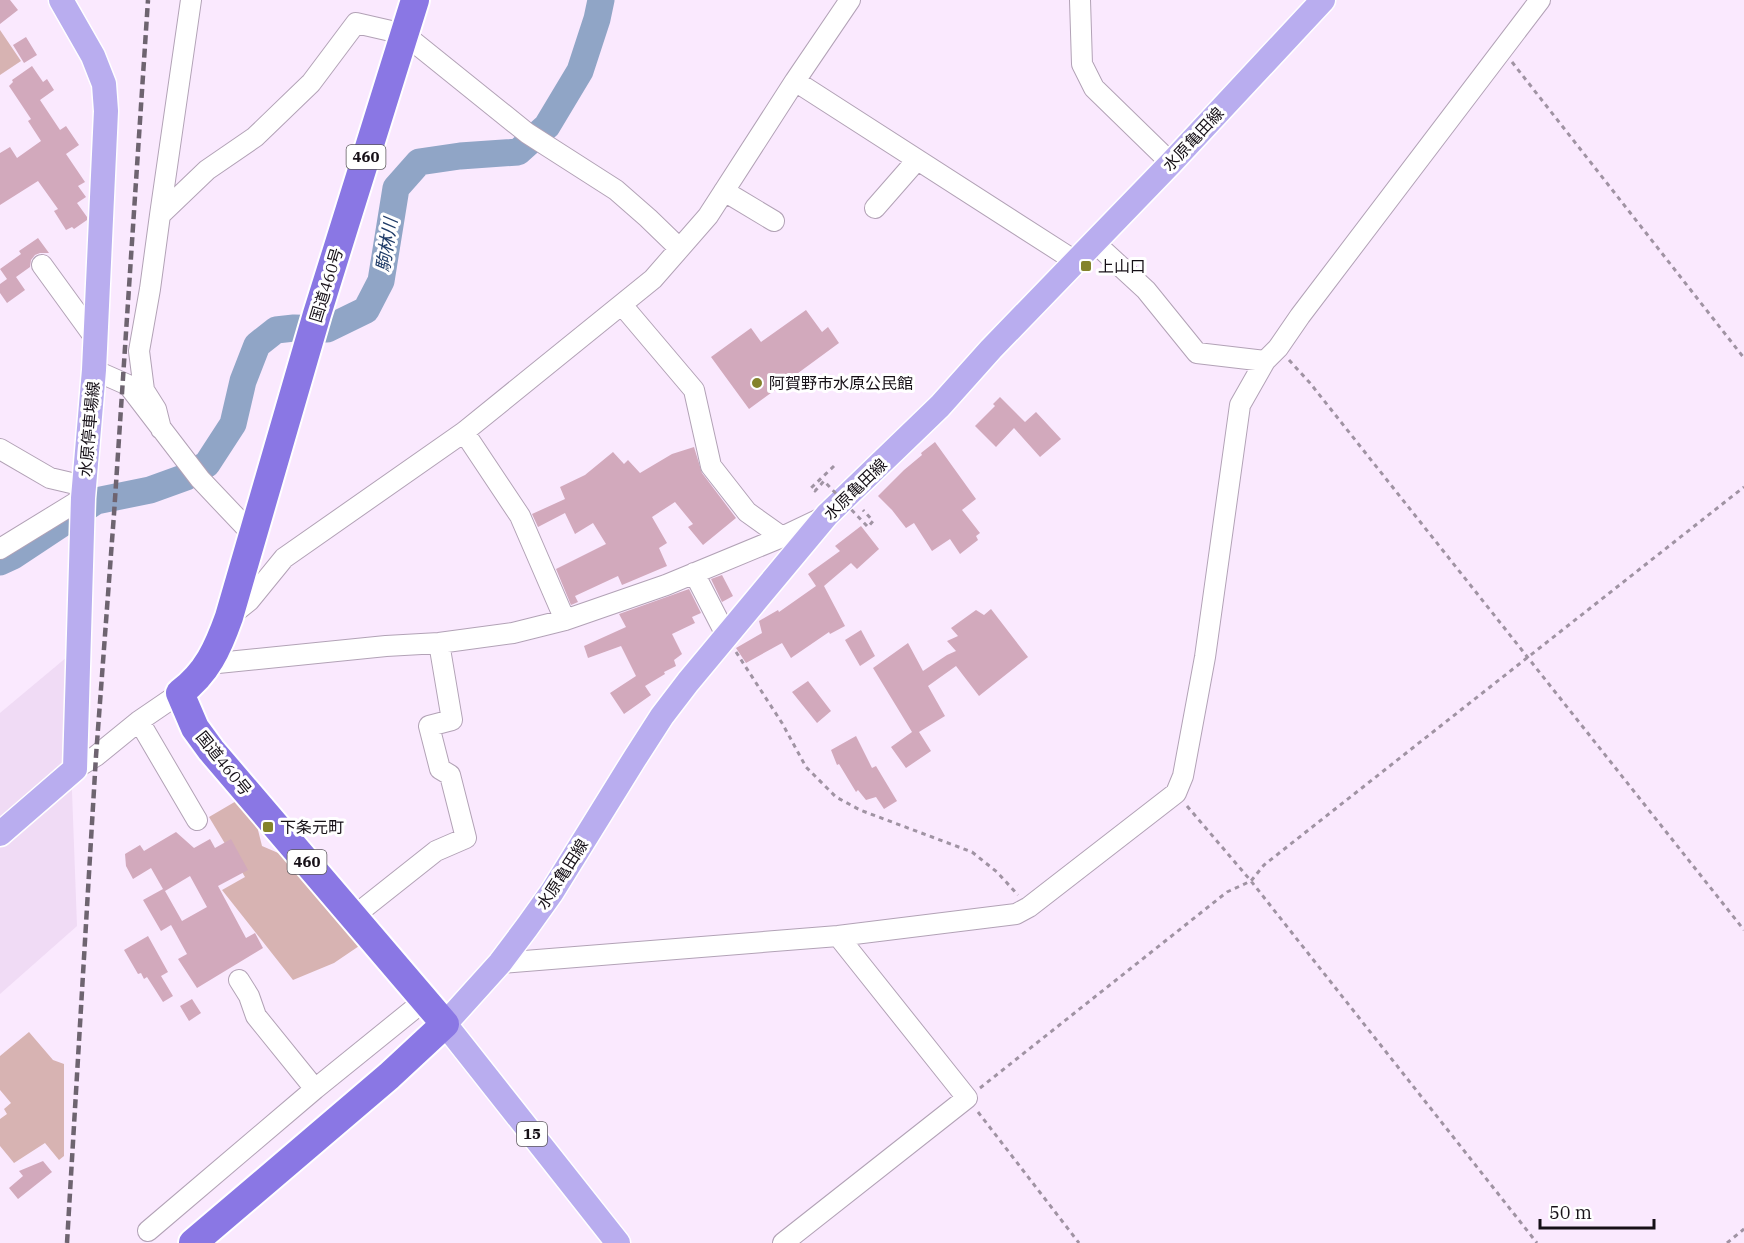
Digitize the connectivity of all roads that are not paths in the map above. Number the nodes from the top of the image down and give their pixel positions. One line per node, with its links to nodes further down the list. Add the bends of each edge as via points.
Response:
1 (61, 0): 21 (main road, 水原停車場線, via 104,84 106,136)
2 (191, 0): 14 (street)
3 (414, 0): 8 (highway, 国道460号 / 460)
4 (1080, 0): 11 (street, via 1082,64 1094,88)
5 (1323, 0): 11 (main road, 水原亀田線)
6 (1540, 0): 22 (street)
7 (842, 3): 9 (street)
8 (404, 34): 14 (street, via 356,23 311,83 255,137 207,170); 17 (street, via 527,133 616,190); 29 (highway, 国道460号 / 460)
9 (795, 81): 10 (street); 12 (street)
10 (917, 160): 13 (street); 18 (street)
11 (1171, 163): 16 (main road, 水原亀田線)
12 (724, 191): 15 (street); 17 (street, via 708,216)
13 (875, 208)
14 (160, 215): 24 (street, via 139,351 144,390 156,409)
15 (774, 222)
16 (1094, 242): 18 (main road, 水原亀田線); 22 (street, via 1146,290 1197,353)
17 (678, 248): 20 (street, via 654,279)
18 (1075, 261): 28 (main road, 水原亀田線, via 940,406)
19 (42, 265): 21 (street)
20 (622, 305): 25 (street); 30 (street, via 694,390 711,466 747,512)
21 (95, 338): 23 (main road, 水原停車場線)
22 (1272, 355): 44 (street, via 1240,405 1205,657 1183,776 1176,793 1016,915)
23 (94, 370): 24 (street, via 128,385); 27 (main road, 水原停車場線)
24 (161, 429): 29 (street, via 200,479)
25 (464, 432): 33 (street, via 284,558 249,601); 34 (street, via 520,516)
26 (0, 449): 27 (street, via 50,478)
27 (84, 492): 31 (street); 40 (main road, 水原停車場線)
28 (827, 515): 30 (street); 35 (main road, 水原亀田線)
29 (253, 535): 33 (highway, 国道460号 / 460)
30 (782, 537): 32 (street)
31 (0, 549)
32 (694, 573): 34 (street); 35 (street)
33 (229, 617): 37 (highway, 国道460号 / 460)
34 (565, 620): 36 (street, via 513,633)
35 (726, 635): 45 (main road, 水原亀田線, via 662,716 552,892)
36 (439, 644): 37 (street); 43 (street, via 452,720 429,726 440,769 450,774 466,838 436,851)
37 (208, 664): 38 (highway, 国道460号 / 460)
38 (180, 693): 39 (street); 43 (highway, 国道460号 / 460, via 195,728 211,750)
39 (139, 720): 40 (street); 41 (street)
40 (75, 769): 42 (main road)
41 (197, 820)
42 (0, 834)
43 (354, 916): 47 (highway, 国道460号 / 460)
44 (838, 936): 45 (street); 53 (street, via 967,1098)
45 (500, 963): 48 (main road, 水原亀田線)
46 (239, 980): 49 (street, via 256,1016)
47 (425, 1000): 48 (highway, 国道460号 / 460); 49 (street)
48 (445, 1024): 51 (highway); 52 (main road, 15)
49 (315, 1089): 50 (street)
50 (148, 1231)
51 (193, 1243)
52 (618, 1243)
53 (783, 1243)

